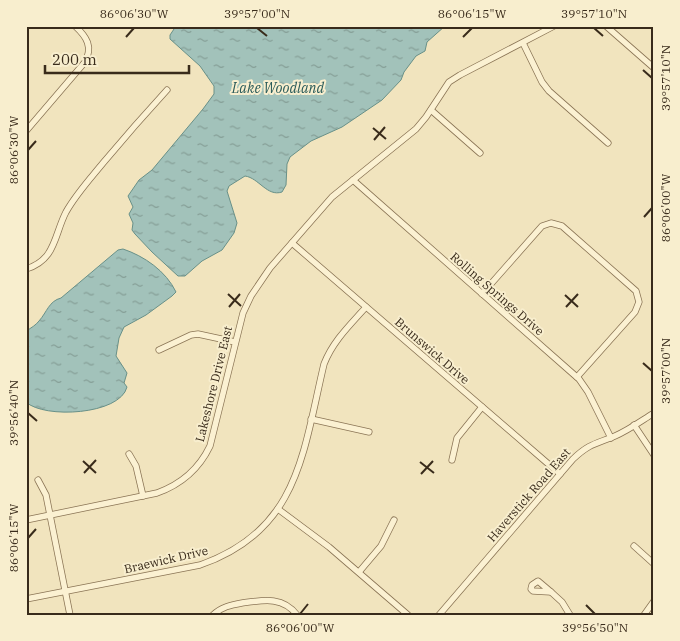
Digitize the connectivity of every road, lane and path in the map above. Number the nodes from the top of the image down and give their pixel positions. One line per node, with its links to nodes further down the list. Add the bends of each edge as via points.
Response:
1 (75, 26): 8 (street, via 87,39 89,50 85,62)
2 (554, 26): 4 (street, Lakeshore Drive East)
3 (606, 26): 5 (street)
4 (523, 43): 7 (street, Lakeshore Drive East, via 453,79); 9 (street, via 549,92)
5 (654, 68)
6 (167, 90): 13 (street, via 73,200 47,256)
7 (431, 110): 10 (street); 11 (street, Lakeshore Drive East, via 416,129)
8 (26, 131)
9 (608, 143)
10 (480, 153)
11 (353, 180): 12 (street, Lakeshore Drive East, via 332,197); 14 (street, Rolling Springs Drive)
12 (292, 243): 15 (street, Brunswick Drive); 16 (street, Lakeshore Drive East, via 251,296)
13 (26, 269)
14 (482, 294): 18 (street, Rolling Springs Drive); 18 (street, via 542,226 551,223 562,226 636,291 639,302 635,312)
15 (366, 307): 19 (street, Brunswick Drive); 21 (street, Braewick Drive, via 328,353)
16 (235, 342): 17 (street, via 198,334); 30 (street, Lakeshore Drive East, via 206,456 182,481 164,491)
17 (159, 350)
18 (577, 377): 24 (street, Rolling Springs Drive, via 588,392)
19 (482, 407): 27 (street, via 458,438); 28 (street, Brunswick Drive)
20 (654, 413): 22 (street, Haverstick Road East)
21 (311, 419): 23 (street); 31 (street, Braewick Drive, via 299,468)
22 (634, 425): 24 (street, Haverstick Road East); 26 (street)
23 (369, 432)
24 (610, 438): 28 (street, Haverstick Road East, via 583,450)
25 (129, 454): 30 (street, via 136,466)
26 (654, 455)
27 (452, 460)
28 (560, 474): 46 (street, Haverstick Road East)
29 (38, 480): 32 (street)
30 (143, 496): 32 (street, Lakeshore Drive East)
31 (278, 509): 37 (street); 38 (street, Braewick Drive, via 258,532 217,559)
32 (50, 515): 33 (street, Lakeshore Drive East); 38 (street)
33 (26, 520)
34 (394, 520): 37 (street, via 380,546)
35 (634, 546): 36 (street)
36 (654, 564)
37 (359, 572): 45 (street)
38 (66, 592): 40 (street, Braewick Drive); 42 (street)
39 (551, 592): 47 (street)
40 (26, 599)
41 (654, 601): 48 (street)
42 (70, 615)
43 (213, 615): 44 (street, via 221,608 268,599 286,604)
44 (297, 615)
45 (408, 615)
46 (440, 615)
47 (570, 615)
48 (644, 615)

